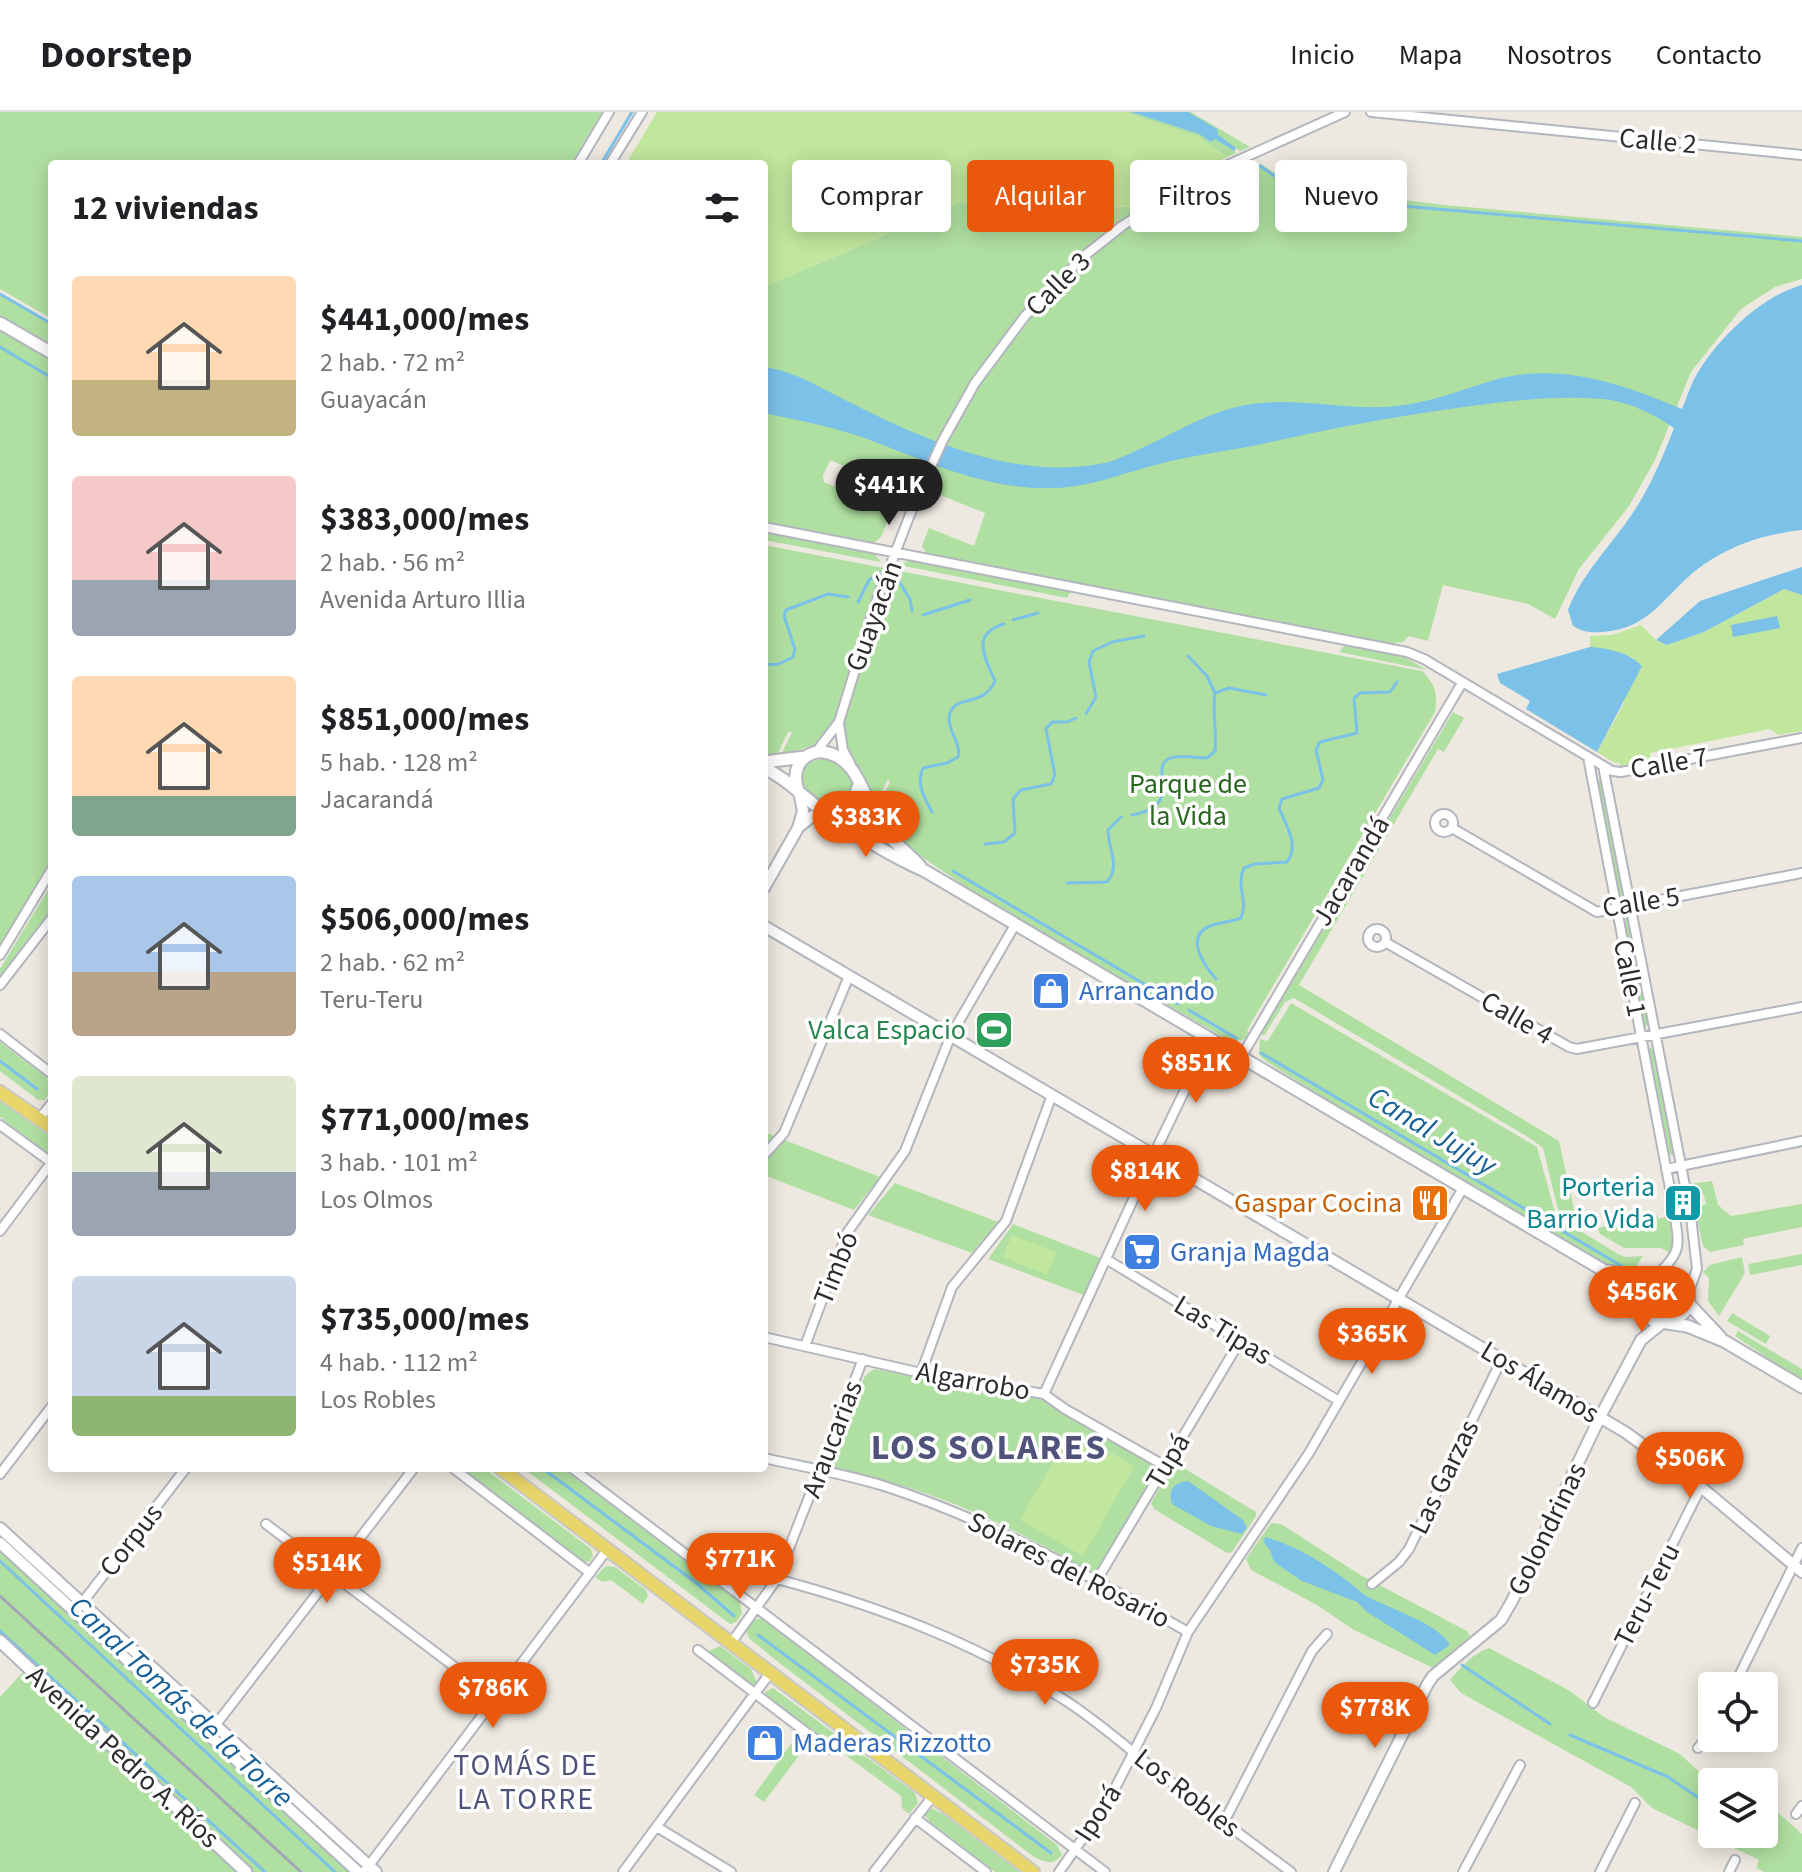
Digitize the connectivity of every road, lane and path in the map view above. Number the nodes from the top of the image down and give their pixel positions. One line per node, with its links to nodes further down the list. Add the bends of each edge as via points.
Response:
1 (609, 112): 6 (street)
2 (642, 112): 7 (street)
3 (1345, 112): 10 (street, Calle 3, via 1188,183 1083,257 998,350)
4 (1371, 112): 5 (street, Calle 2)
5 (1802, 155)
6 (580, 160)
7 (612, 160)
8 (0, 323): 9 (main road)
9 (48, 351)
10 (931, 468): 12 (street, Guayacán)
11 (768, 528): 12 (street, Calle 7)
12 (896, 553): 13 (street, Calle 7, via 1407,652); 14 (street, Guayacán)
13 (1462, 683): 17 (street, Calle 7); 46 (street, Jacarandá)
14 (839, 722): 16 (street, Guayacán); 20 (street)
15 (1802, 738): 19 (street, Calle 7, via 1621,772)
16 (811, 754): 18 (main road); 20 (main road, via 839,757); 23 (main road, via 797,768)
17 (1588, 757): 19 (street, Calle 7); 32 (street, Calle 1)
18 (768, 761)
19 (1603, 766): 31 (street, Calle 1)
20 (852, 768): 22 (main road)
21 (768, 770): 23 (main road)
22 (859, 785): 24 (main road, via 851,805); 27 (main road, via 887,833)
23 (799, 792): 24 (main road); 25 (street, via 803,811)
24 (825, 812): 25 (street); 27 (main road)
25 (798, 828): 30 (street)
26 (1452, 828): 32 (street, Calle 5, via 1589,910)
27 (925, 871): 34 (main road)
28 (1802, 873): 31 (street, Calle 5)
29 (48, 876): 37 (street)
30 (768, 881)
31 (1630, 906): 32 (street, Calle 5); 43 (street, Calle 1)
32 (1617, 909): 44 (street, Calle 1)
33 (48, 923): 39 (street)
34 (1015, 925): 42 (street, Timbó); 45 (main road)
35 (768, 928): 38 (street, Los Álamos)
36 (1385, 942): 44 (street, Calle 4, via 1569,1047)
37 (0, 955)
38 (849, 976): 42 (street, Los Álamos); 56 (street, via 784,1133)
39 (0, 985)
40 (1802, 1007): 43 (street, Calle 4)
41 (0, 1034): 47 (street)
42 (951, 1035): 50 (street, Los Álamos); 81 (street, Timbó, via 905,1151 847,1233)
43 (1655, 1036): 44 (street, Calle 4); 59 (street, Calle 1)
44 (1641, 1038): 61 (street, Calle 1)
45 (1212, 1042): 46 (main road); 57 (street)
46 (1240, 1059): 62 (main road)
47 (48, 1071)
48 (0, 1086): 52 (main road)
49 (0, 1092): 52 (main road)
50 (1052, 1095): 57 (street, Los Álamos); 84 (street, via 1006,1221 952,1287)
51 (48, 1106): 52 (street)
52 (36, 1116): 54 (main road)
53 (0, 1125): 58 (street)
54 (48, 1125)
55 (1802, 1141): 59 (street)
56 (768, 1151)
57 (1154, 1154): 70 (street); 73 (street, Los Álamos)
58 (48, 1160)
59 (1680, 1166): 61 (street); 63 (street, Calle 1)
60 (48, 1168): 69 (street)
61 (1666, 1169): 64 (street, Calle 1)
62 (1463, 1188): 71 (main road); 73 (street, Iporá)
63 (1687, 1196)
64 (1672, 1199)
65 (1690, 1208): 67 (street)
66 (1674, 1211): 68 (street)
67 (1692, 1219): 68 (street); 74 (street, via 1697,1269)
68 (1675, 1222): 72 (street, via 1675,1257)
69 (0, 1231)
70 (1106, 1259): 79 (street, Las Tipas); 86 (street)
71 (1603, 1270): 72 (main road); 75 (main road, via 1630,1290)
72 (1654, 1278): 74 (main road, via 1664,1275 1679,1281); 75 (main road, via 1644,1286)
73 (1399, 1298): 83 (street, Los Álamos); 87 (street, Iporá)
74 (1688, 1299): 76 (main road, via 1678,1318); 80 (main road)
75 (1642, 1307): 76 (main road, via 1654,1321); 78 (street, Golondrinas)
76 (1666, 1323): 78 (street, Golondrinas); 80 (main road)
77 (768, 1338): 81 (street, Algarrobo)
78 (1641, 1340): 89 (street, Golondrinas)
79 (1240, 1341): 87 (street, Las Tipas); 91 (street, Tupá)
80 (1724, 1341): 85 (main road)
81 (805, 1346): 82 (street, Algarrobo)
82 (863, 1359): 84 (street, Algarrobo); 92 (street, Araucarias)
83 (1502, 1359): 89 (street, Los Álamos); 110 (street, Las Garzas, via 1409,1549)
84 (921, 1373): 86 (street, Algarrobo)
85 (1802, 1387)
86 (1044, 1394): 91 (street, Algarrobo)
87 (1339, 1401): 113 (street, Iporá)
88 (48, 1411): 98 (street)
89 (1600, 1417): 99 (street, Los Álamos); 145 (street, Golondrinas, via 1501,1620 1427,1685)
90 (768, 1459): 92 (street, Solares del Rosario)
91 (1165, 1466): 109 (street, Tupá)
92 (820, 1470): 108 (street, Araucarias); 109 (street, Solares del Rosario, via 882,1485 960,1514)
93 (183, 1472): 111 (street, Corpus)
94 (411, 1472): 106 (street)
95 (458, 1472): 107 (street)
96 (505, 1472): 104 (main road)
97 (577, 1472): 112 (street)
98 (0, 1474)
99 (1701, 1487): 105 (street, Los Álamos); 122 (street, Teru-Teru)
100 (266, 1524): 106 (street)
101 (0, 1528): 111 (street)
102 (0, 1543): 111 (street)
103 (1802, 1548): 105 (street)
104 (607, 1550): 107 (street); 116 (main road)
105 (1798, 1568): 118 (street)
106 (332, 1572): 121 (street); 123 (street)
107 (590, 1573): 121 (street)
108 (777, 1579): 112 (street, Araucarias); 126 (street, Los Robles, via 867,1605 973,1648 1065,1700)
109 (1097, 1580): 113 (street, Solares del Rosario)
110 (1372, 1584)
111 (79, 1607): 123 (street); 124 (street)
112 (756, 1607): 116 (street, Araucarias); 133 (street)
113 (1188, 1632): 126 (street, Iporá)
114 (1327, 1634): 131 (street, via 1312,1651)
115 (0, 1641): 136 (main road, Avenida Pedro A. Ríos)
116 (731, 1643): 119 (main road)
117 (698, 1650): 120 (street)
118 (1742, 1672)
119 (770, 1673): 120 (street); 128 (main road)
120 (756, 1693): 125 (street); 132 (street)
121 (497, 1699): 135 (street)
122 (1593, 1703)
123 (217, 1724): 124 (street); 135 (street)
124 (209, 1733): 135 (street)
125 (828, 1749)
126 (1134, 1753): 131 (street, Los Robles); 133 (street, Iporá)
127 (1520, 1765): 146 (street)
128 (933, 1796): 130 (street); 141 (main road)
129 (1635, 1803): 147 (street)
130 (915, 1818): 139 (street); 140 (street)
131 (1224, 1822): 144 (street, Los Robles)
132 (657, 1827): 137 (street); 138 (street)
133 (1075, 1849): 142 (street, Iporá); 143 (street)
134 (1735, 1860): 148 (street)
135 (367, 1870)
136 (246, 1872)
137 (623, 1872)
138 (731, 1872)
139 (874, 1872)
140 (986, 1872)
141 (1033, 1872)
142 (1059, 1872)
143 (1105, 1872)
144 (1291, 1872)
145 (1334, 1872)
146 (1463, 1872)
147 (1600, 1872)
148 (1729, 1872)

